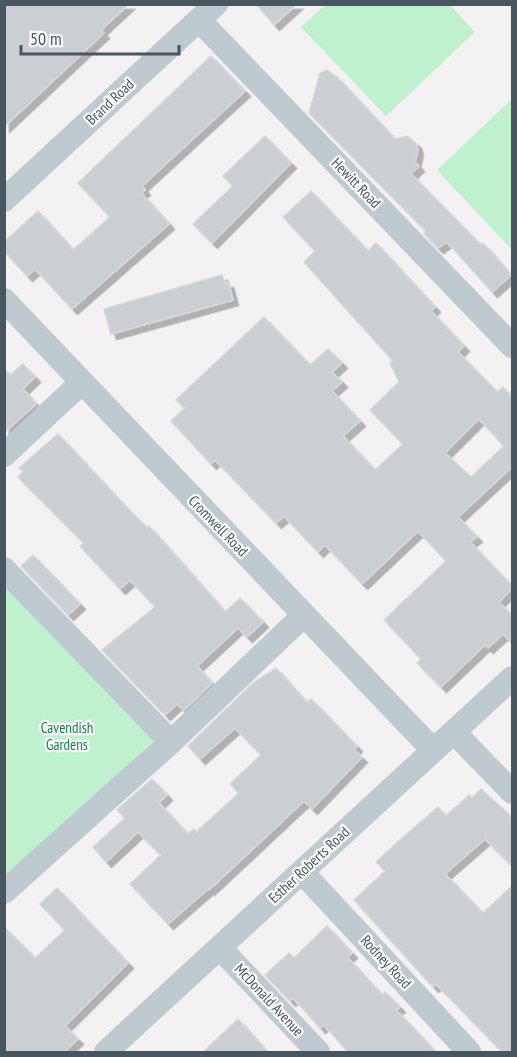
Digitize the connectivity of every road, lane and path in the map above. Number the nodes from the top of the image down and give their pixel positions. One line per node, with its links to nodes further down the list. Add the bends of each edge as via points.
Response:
1 (208, 12): 2 (street, Brand Road); 4 (street, Hewitt Road)
2 (4, 200)
3 (4, 300): 5 (street, Cromwell Road)
4 (513, 346)
5 (81, 383): 6 (street); 8 (street, Cromwell Road)
6 (4, 454)
7 (4, 569): 11 (street)
8 (304, 615): 11 (street); 12 (street, Cromwell Road)
9 (513, 678): 10 (street, Esther Roberts Road)
10 (454, 732): 12 (street, Esther Roberts Road); 13 (street)
11 (171, 742): 15 (street)
12 (433, 750): 14 (street, Esther Roberts Road)
13 (513, 792)
14 (302, 872): 16 (street, Esther Roberts Road); 19 (street, Rodney Road)
15 (4, 892)
16 (220, 948): 17 (street, Esther Roberts Road); 18 (street, McDonald Avenue)
17 (106, 1053)
18 (318, 1053)
19 (469, 1053)

